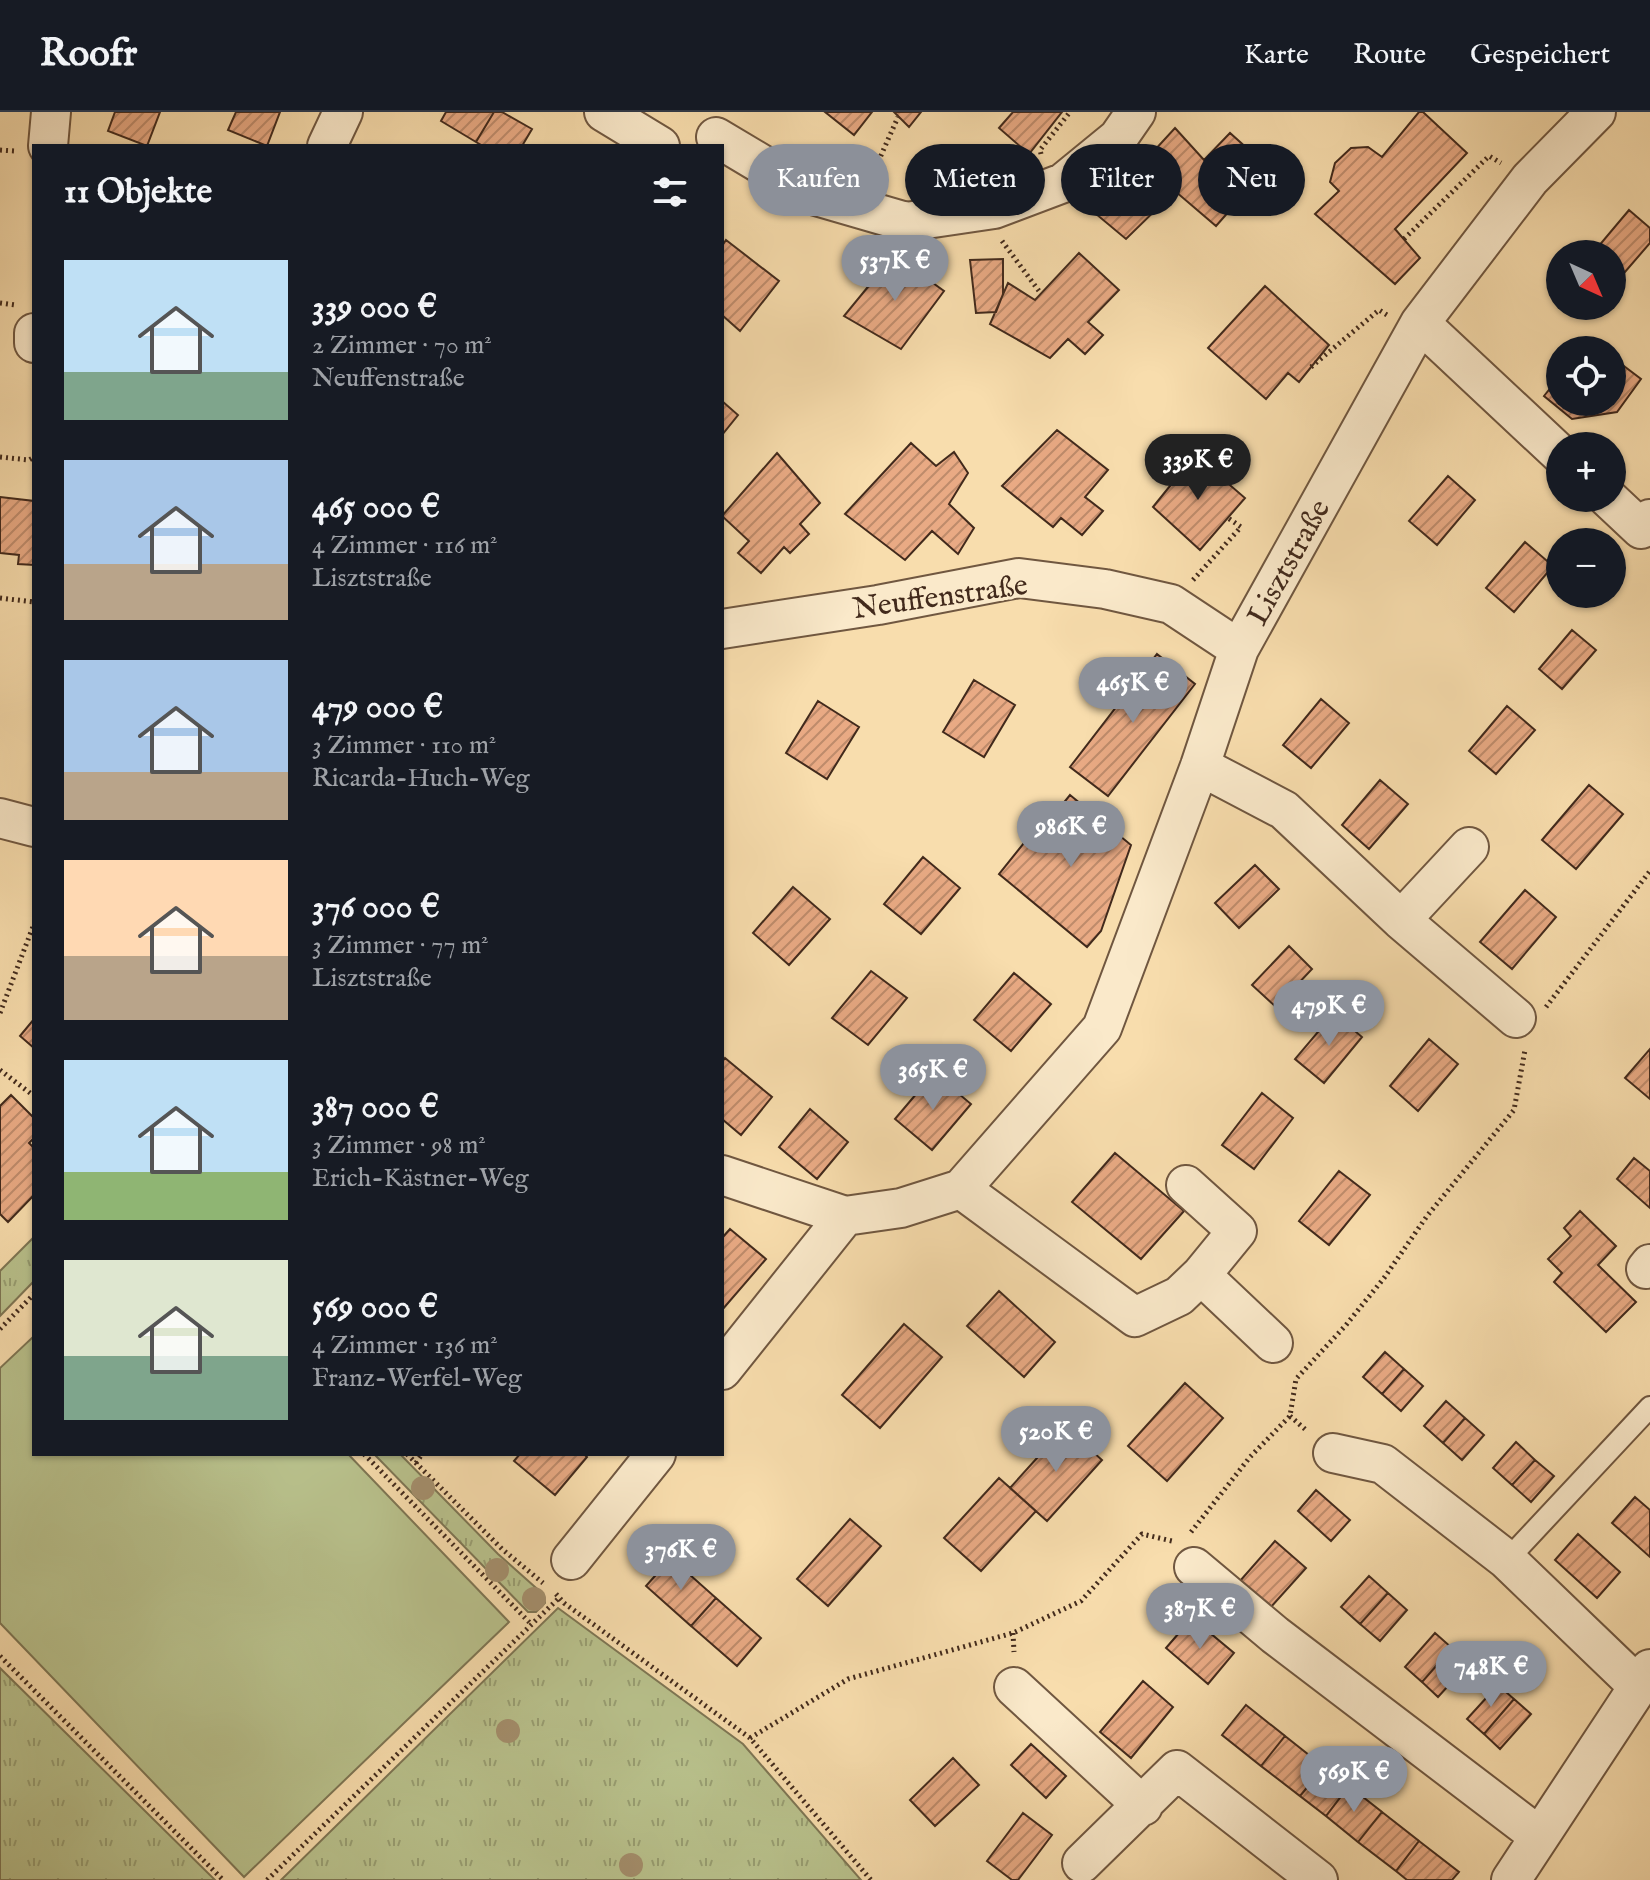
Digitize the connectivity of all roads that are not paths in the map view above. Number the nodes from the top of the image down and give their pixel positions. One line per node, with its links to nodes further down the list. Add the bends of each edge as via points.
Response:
1 (51, 112): 7 (street)
2 (343, 112): 8 (street)
3 (604, 112): 9 (street)
4 (1136, 112): 6 (street, via 1118,138 1063,183 994,209 906,222 813,195)
5 (1596, 112): 10 (street, Lisztstraße, via 1530,179)
6 (720, 132)
7 (48, 144)
8 (328, 144)
9 (657, 144)
10 (1417, 328): 11 (street); 15 (street, Lisztstraße)
11 (1546, 442)
12 (1626, 512): 13 (street)
13 (1647, 529)
14 (724, 629): 15 (street, Neuffenstraße, via 1019,578 1171,604)
15 (1239, 649): 16 (street, Lisztstraße)
16 (1200, 766): 18 (street, via 1284,810); 22 (street, Lisztstraße, via 1102,1028)
17 (1469, 847): 18 (street)
18 (1401, 920): 19 (street)
19 (1516, 1018)
20 (724, 1176): 23 (street)
21 (1186, 1185): 24 (street, via 1237,1231)
22 (961, 1189): 23 (street, via 901,1208); 24 (street, via 1135,1317 1179,1296)
23 (845, 1216): 26 (street)
24 (1201, 1275): 25 (street)
25 (1273, 1343)
26 (724, 1367)
27 (1650, 1407): 31 (lane)
28 (1333, 1453): 31 (street, via 1383,1464)
29 (654, 1456): 30 (street)
30 (571, 1560)
31 (1507, 1560): 33 (street)
32 (1194, 1567): 36 (street)
33 (1644, 1677): 36 (street)
34 (1014, 1687): 35 (street)
35 (1143, 1806): 37 (street); 38 (street, via 1177,1770)
36 (1539, 1836): 39 (street)
37 (1082, 1863)
38 (1318, 1880)
39 (1511, 1880)

